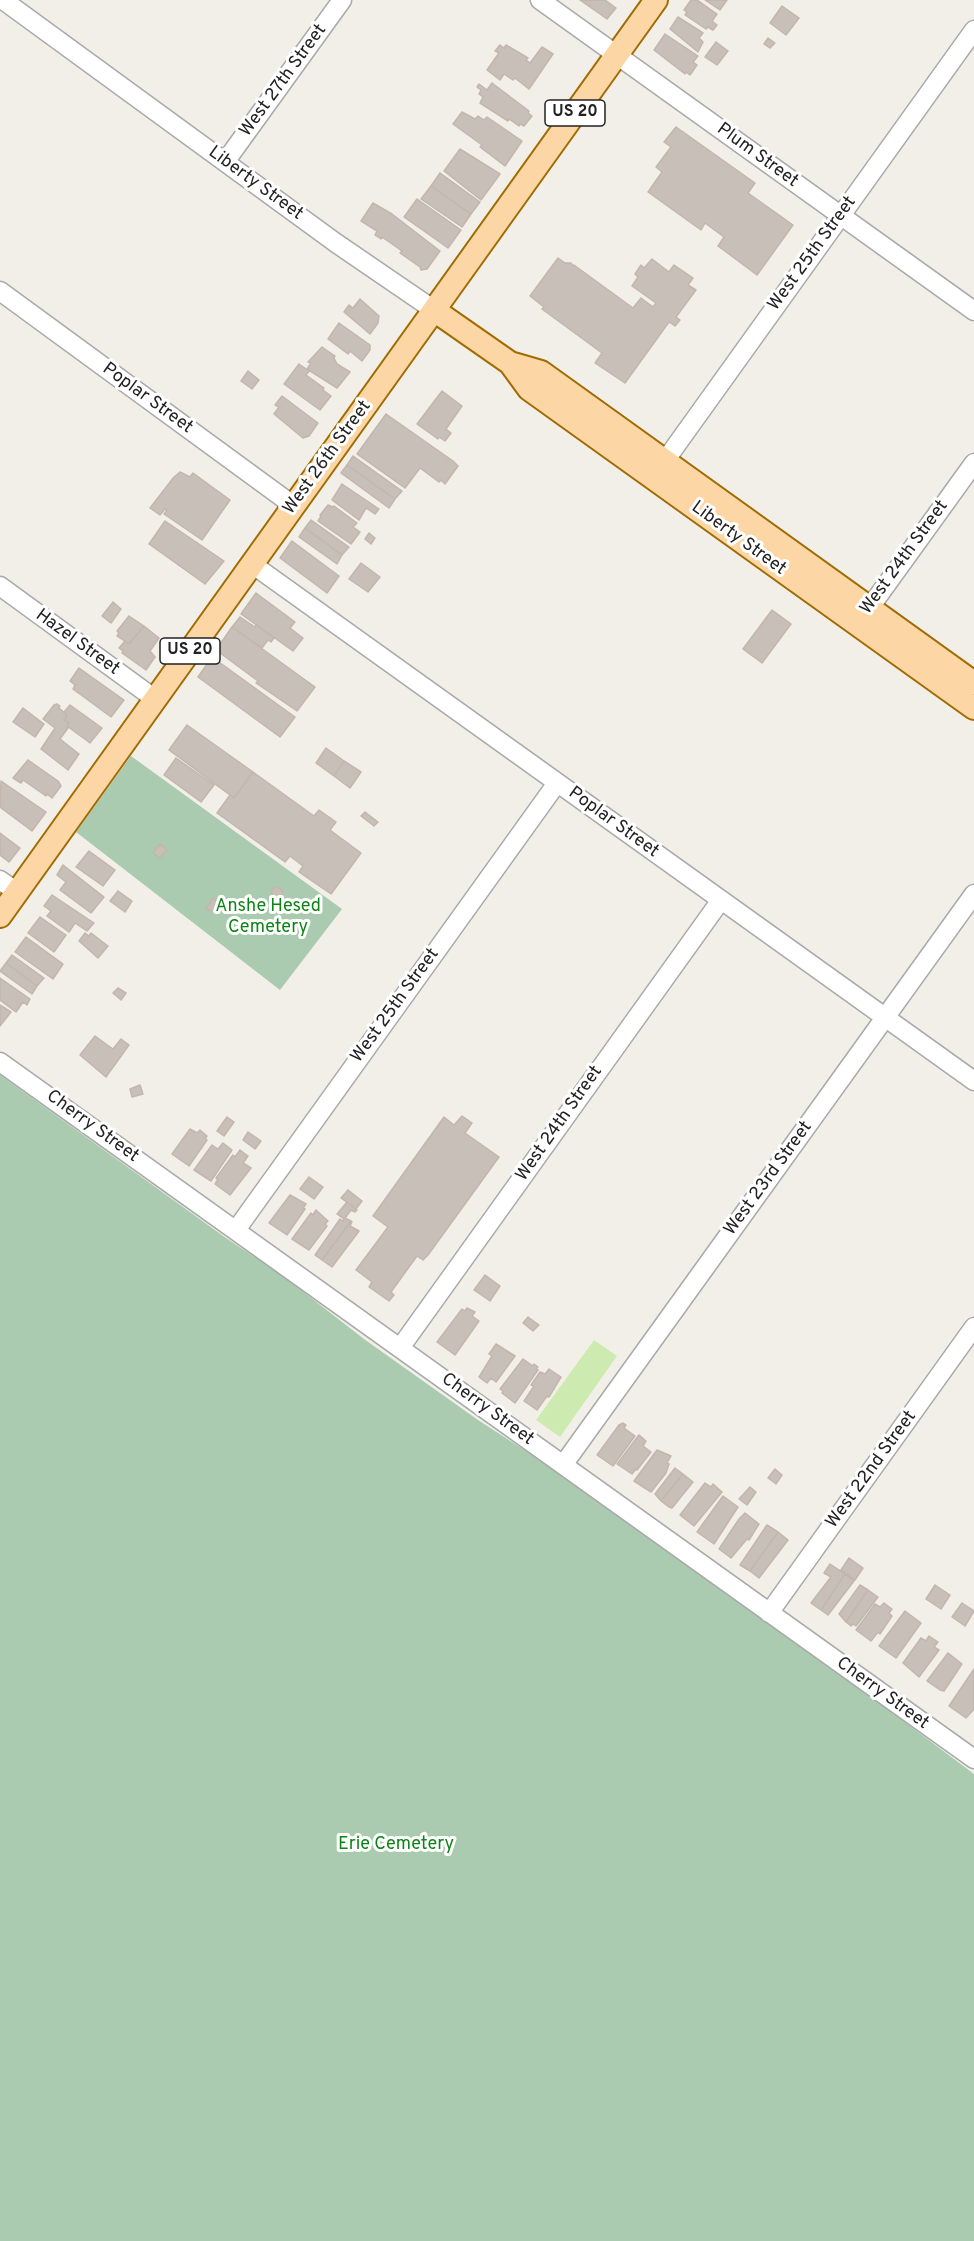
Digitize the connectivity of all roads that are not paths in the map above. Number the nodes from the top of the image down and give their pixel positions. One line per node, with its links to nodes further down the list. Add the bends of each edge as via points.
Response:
1 (3, 0): 5 (street, Liberty Street)
2 (342, 0): 8 (street, West 27th Street)
3 (540, 0): 7 (street, Plum Street)
4 (656, 0): 7 (main road, West 26th Street / US 20)
5 (24, 6): 8 (street, Liberty Street)
6 (974, 30): 9 (street, West 25th Street)
7 (617, 55): 9 (street, Plum Street); 11 (main road, West 26th Street / US 20)
8 (225, 162): 11 (street, Liberty Street)
9 (841, 215): 12 (street, Plum Street); 14 (street, West 25th Street)
10 (0, 291): 15 (street, Poplar Street)
11 (434, 310): 14 (main road, Liberty Street, via 510,363 541,372); 15 (main road, West 26th Street / US 20)
12 (974, 311)
13 (974, 463): 18 (street, West 24th Street)
14 (658, 469): 18 (main road, Liberty Street)
15 (294, 506): 16 (main road, West 26th Street / US 20)
16 (252, 564): 20 (main road, West 26th Street / US 20); 22 (street, Poplar Street)
17 (0, 586): 20 (street, Hazel Street)
18 (864, 616): 19 (main road, Liberty Street); 21 (main road, Liberty Street)
19 (974, 683)
20 (155, 699): 23 (main road, West 26th Street / US 20)
21 (974, 708)
22 (557, 783): 25 (street, Poplar Street); 30 (street, West 25th Street)
23 (8, 886): 26 (main road, West 26th Street / US 20)
24 (974, 894): 27 (street, West 23rd Street)
25 (721, 900): 27 (street, Poplar Street); 32 (street, West 24th Street)
26 (0, 915)
27 (885, 1018): 29 (street, Poplar Street); 33 (street, West 23rd Street)
28 (0, 1062): 30 (street, Cherry Street)
29 (974, 1081)
30 (236, 1230): 32 (street, Cherry Street)
31 (974, 1327): 34 (street, West 22nd Street)
32 (400, 1348): 33 (street, Cherry Street)
33 (563, 1465): 34 (street, Cherry Street)
34 (769, 1613): 35 (street, Cherry Street)
35 (974, 1759)

